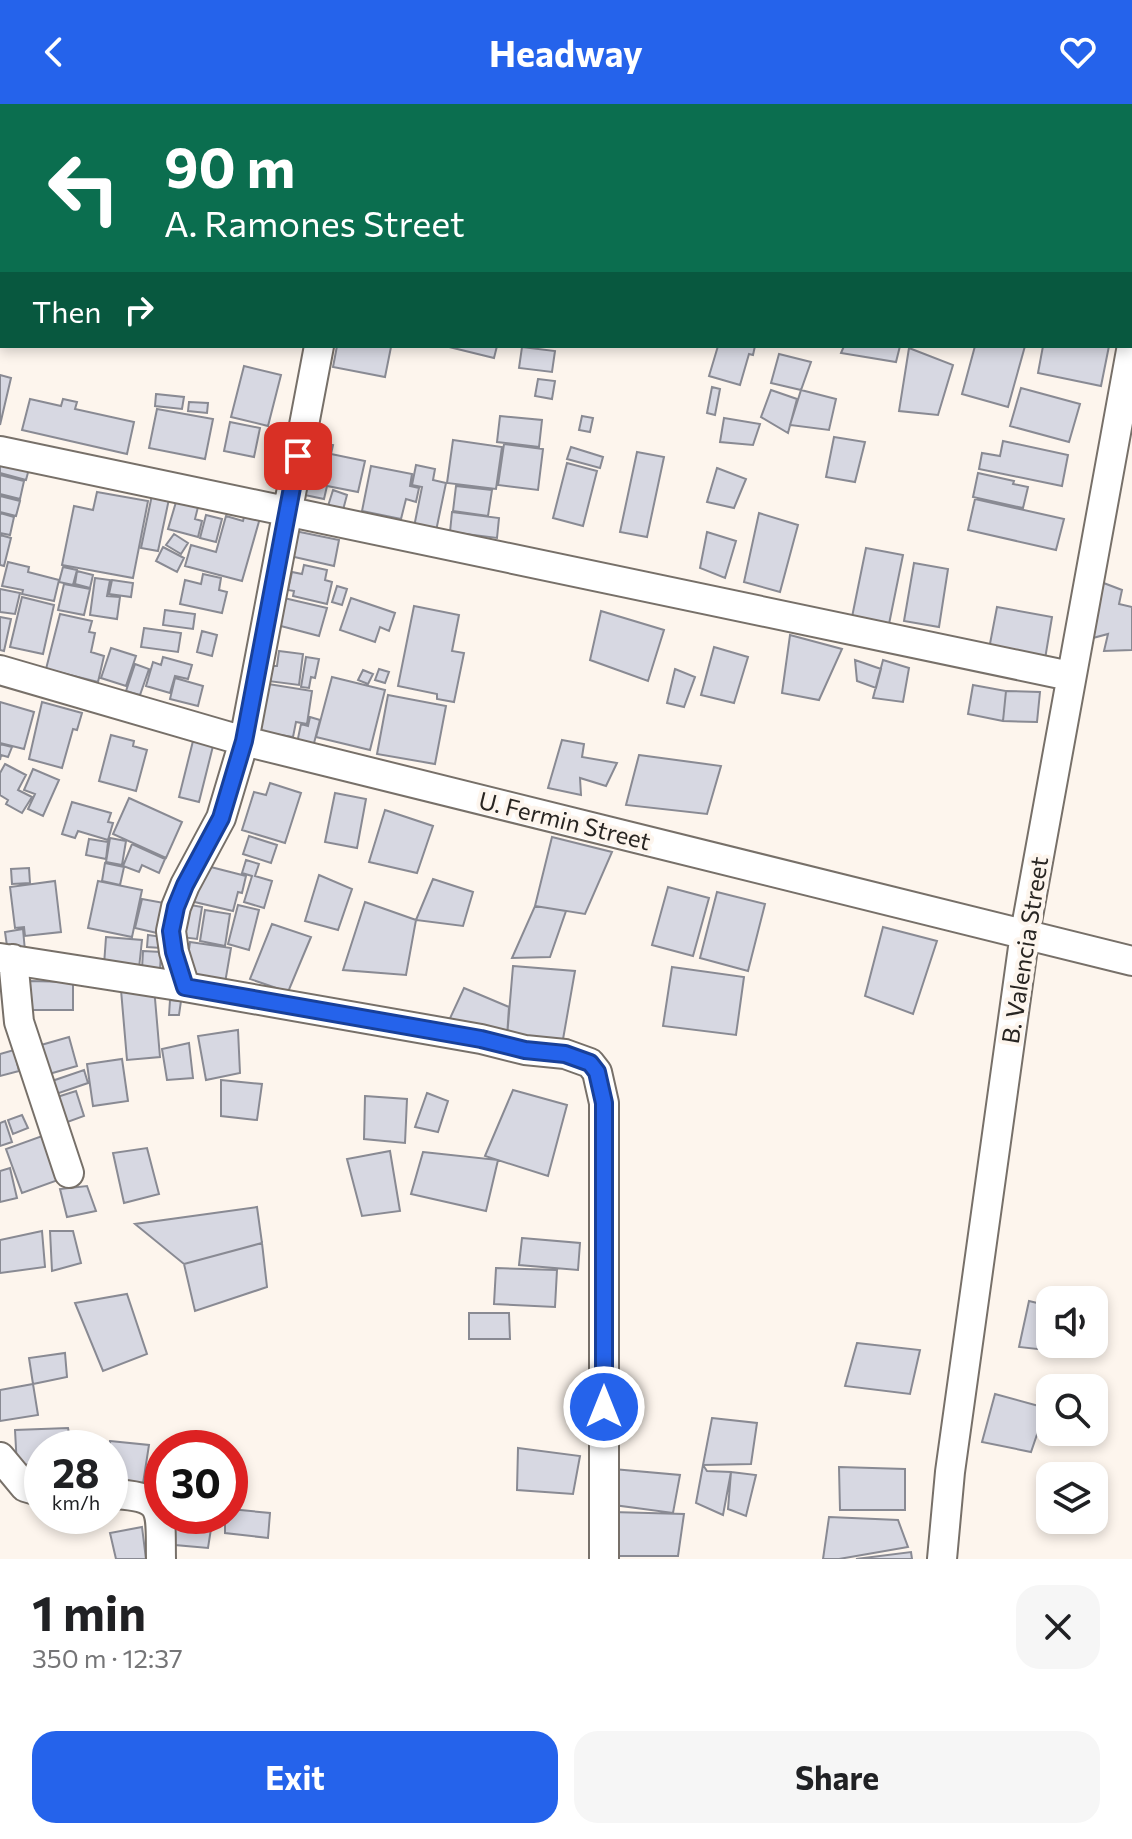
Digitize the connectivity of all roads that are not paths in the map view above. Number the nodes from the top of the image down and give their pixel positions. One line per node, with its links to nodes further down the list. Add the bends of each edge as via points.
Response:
1 (319, 348): 4 (street)
2 (1131, 348): 6 (street, B. Valencia Street)
3 (0, 451): 4 (street)
4 (287, 511): 6 (street); 7 (street)
5 (0, 670): 7 (street, U. Fermin Street)
6 (1070, 676): 8 (street, B. Valencia Street)
7 (244, 741): 8 (street, U. Fermin Street); 11 (street, via 221,818 176,907 171,931)
8 (1025, 933): 10 (street, U. Fermin Street); 18 (street, B. Valencia Street)
9 (7, 959): 11 (street); 12 (street, via 19,1022)
10 (1132, 961)
11 (185, 987): 17 (street, via 565,1054 590,1063 597,1072 604,1103)
12 (69, 1173)
13 (0, 1457): 14 (street)
14 (24, 1486)
15 (128, 1495): 16 (street, via 143,1496 158,1511)
16 (161, 1559)
17 (604, 1559)
18 (942, 1559)

